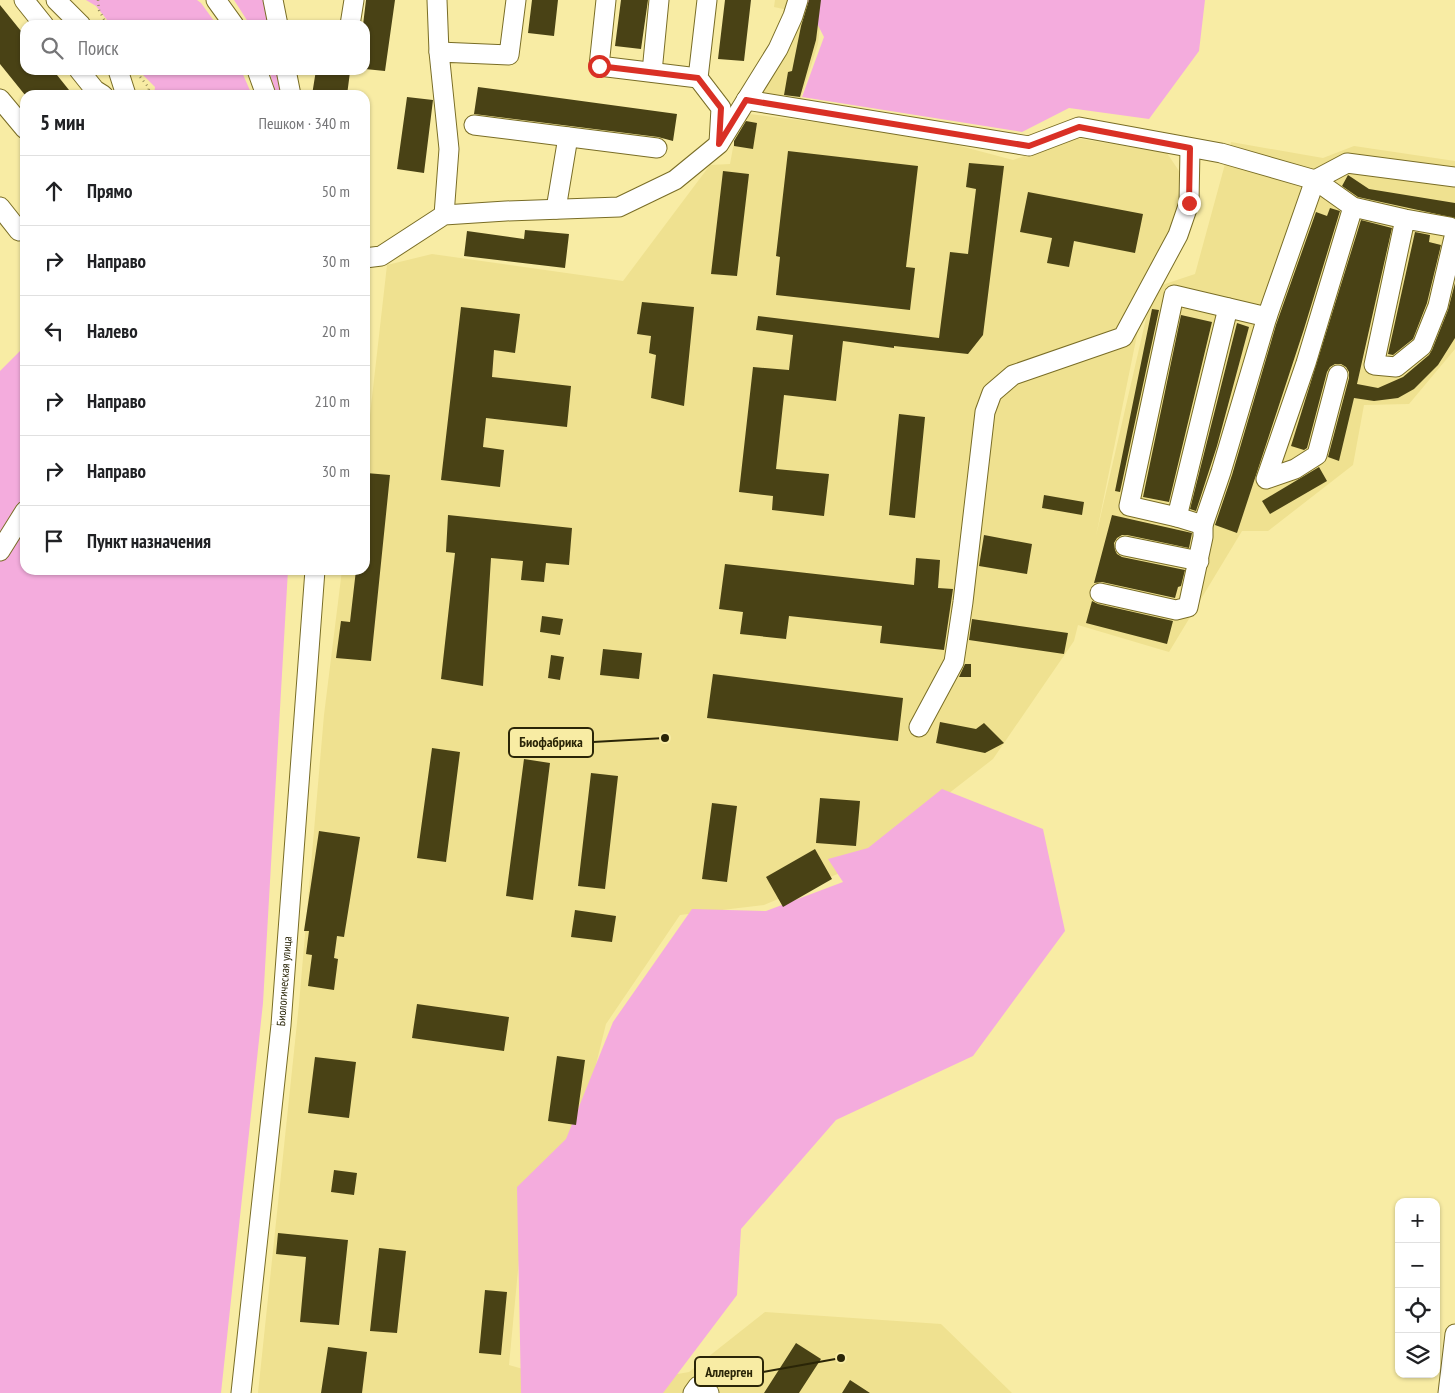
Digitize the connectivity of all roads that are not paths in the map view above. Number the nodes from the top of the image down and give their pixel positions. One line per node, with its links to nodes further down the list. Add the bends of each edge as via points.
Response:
1 (24, 0): 12 (street)
2 (56, 0): 13 (street)
3 (216, 0): 14 (street)
4 (272, 0): 15 (street)
5 (354, 0): 16 (street)
6 (437, 0): 17 (street)
7 (516, 0): 17 (street, via 509,55)
8 (606, 0): 18 (street, via 599,66)
9 (659, 0): 18 (street)
10 (707, 0): 23 (street)
11 (798, 0): 29 (street, via 778,48)
12 (40, 20)
13 (76, 20)
14 (230, 20)
15 (277, 20)
16 (351, 20)
17 (440, 52): 41 (street, via 449,149)
18 (652, 72): 23 (street)
19 (83, 75): 24 (street)
20 (120, 75): 25 (street)
21 (260, 75): 26 (street)
22 (287, 75): 27 (street)
23 (698, 78): 33 (street, via 721,108)
24 (95, 90)
25 (124, 90)
26 (264, 90)
27 (290, 90)
28 (0, 99): 30 (street)
29 (746, 100): 33 (street); 35 (street, via 1029,146 1079,127)
30 (20, 123)
31 (474, 125): 32 (street)
32 (568, 137): 34 (street); 40 (street)
33 (719, 144): 40 (street, via 675,180 619,207)
34 (657, 148)
35 (1190, 148): 37 (street); 56 (street, via 1189,203 1178,235 1123,337 1013,375 992,393 985,412 954,662)
36 (1455, 177): 37 (street, via 1347,164)
37 (1315, 180): 39 (street); 46 (street)
38 (0, 207): 43 (street)
39 (1353, 207): 42 (street); 47 (street, via 1306,363 1266,479 1294,469 1317,455)
40 (556, 209): 41 (street)
41 (444, 215): 44 (street, via 381,256)
42 (1405, 219): 42 (street, via 1450,227 1455,233 1438,306 1422,346 1396,367 1374,365)
43 (20, 230)
44 (370, 257)
45 (1228, 308): 46 (street); 48 (street); 48 (street, via 1174,295 1129,506)
46 (1267, 317): 50 (street)
47 (1338, 375)
48 (1177, 517): 50 (street)
49 (20, 519): 52 (street)
50 (1203, 525): 53 (street)
51 (1125, 546): 53 (street)
52 (0, 551)
53 (1199, 561): 55 (street, via 1188,607 1176,610)
54 (316, 575): 58 (street, Биологическая улица, via 281,1025)
55 (1100, 593)
56 (919, 727)
57 (1455, 1334): 61 (street)
58 (241, 1393)
59 (693, 1393): 60 (street, via 698,1386)
60 (709, 1393)
61 (1448, 1393)

